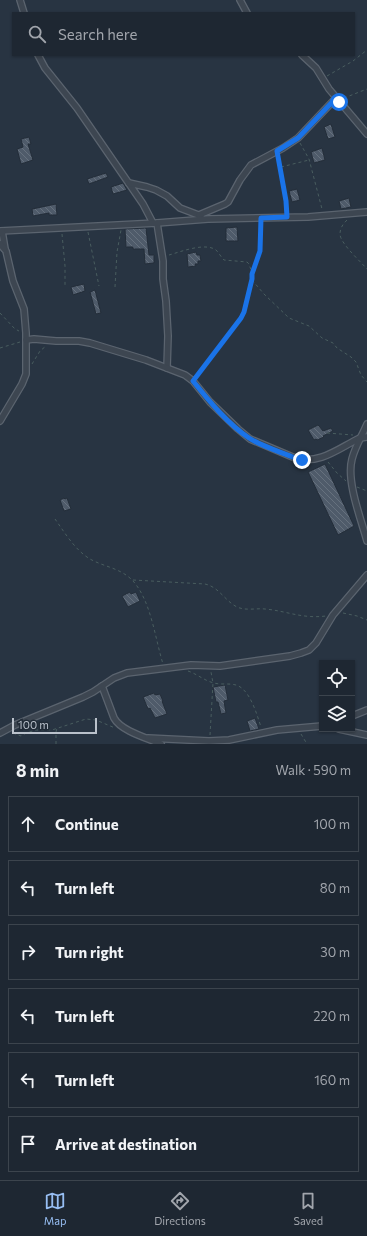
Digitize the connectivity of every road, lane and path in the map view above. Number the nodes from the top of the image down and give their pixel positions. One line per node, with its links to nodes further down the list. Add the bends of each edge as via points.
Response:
1 (20, 0): 3 (street)
2 (240, 0): 4 (street)
3 (24, 12)
4 (246, 12)
5 (367, 50): 8 (path)
6 (39, 56): 16 (street)
7 (303, 56): 8 (street)
8 (322, 79): 10 (street)
9 (367, 89): 10 (path)
10 (337, 99): 11 (street); 12 (street)
11 (367, 134)
12 (298, 138): 13 (street); 14 (path)
13 (277, 151): 15 (path); 18 (street, via 251,165 228,202)
14 (309, 159): 15 (path); 19 (path)
15 (280, 167): 20 (path)
16 (129, 184): 18 (street, via 147,186 167,196 180,208); 24 (street)
17 (367, 212): 19 (street)
18 (199, 215): 23 (street)
19 (324, 216): 20 (street)
20 (287, 217): 21 (street)
21 (261, 218): 23 (street); 33 (path, via 260,251)
22 (349, 218): 32 (path, via 342,226 340,234 343,243)
23 (208, 219): 24 (street)
24 (155, 223): 25 (street); 31 (street)
25 (122, 224): 26 (street); 37 (path, via 118,239)
26 (86, 226): 27 (street); 36 (path)
27 (60, 227): 28 (street); 35 (path)
28 (1, 231): 30 (street)
29 (0, 244): 30 (street)
30 (6, 251): 39 (street, via 13,282 24,309)
31 (163, 261): 33 (path, via 167,256 209,247 215,249 224,260 249,264); 44 (street, via 168,318)
32 (367, 268)
33 (252, 274): 34 (path)
34 (252, 279): 45 (path, via 241,318); 46 (path, via 289,318 309,326 351,357)
35 (65, 285)
36 (99, 286)
37 (115, 287)
38 (0, 313): 39 (path, via 15,329)
39 (26, 333): 40 (street)
40 (26, 340): 41 (street); 42 (path); 47 (street, via 26,374)
41 (56, 342): 43 (path, via 40,351); 44 (street, via 90,343)
42 (0, 348)
43 (32, 365)
44 (167, 368): 45 (street)
45 (193, 381): 52 (street, via 210,402 250,439 302,460)
46 (367, 382)
47 (0, 421)
48 (367, 424): 51 (street)
49 (327, 433): 51 (path)
50 (367, 437): 51 (street)
51 (359, 438): 52 (street); 53 (street, via 350,469)
52 (323, 457): 53 (path)
53 (352, 485): 54 (path); 56 (street)
54 (367, 491)
55 (55, 520): 58 (path, via 88,558 123,572)
56 (367, 541)
57 (367, 575): 59 (street)
58 (133, 580): 59 (path, via 212,585 232,604 243,609 271,610 308,617); 62 (path, via 146,601)
59 (333, 615): 60 (path, via 346,613); 61 (street, via 316,643 301,654 220,666)
60 (367, 620)
61 (210, 665): 62 (street); 64 (path)
62 (164, 668): 65 (street, via 127,673)
63 (186, 670): 64 (path)
64 (213, 683): 75 (path, via 236,685 245,691); 78 (path)
65 (102, 686): 73 (street, via 83,697); 77 (street, via 116,722)
66 (367, 710): 67 (street)
67 (355, 715)
68 (319, 726): 70 (street)
69 (57, 728): 71 (path, via 86,719 96,720); 74 (path, via 26,732 21,736); 79 (path)
70 (298, 728): 75 (street); 81 (path)
71 (116, 729)
72 (351, 732): 76 (street)
73 (0, 733)
74 (13, 733)
75 (263, 733): 78 (street, via 230,740)
76 (367, 736)
77 (148, 738): 78 (street); 80 (street)
78 (209, 741)
79 (56, 744)
80 (160, 744)
81 (307, 744)

